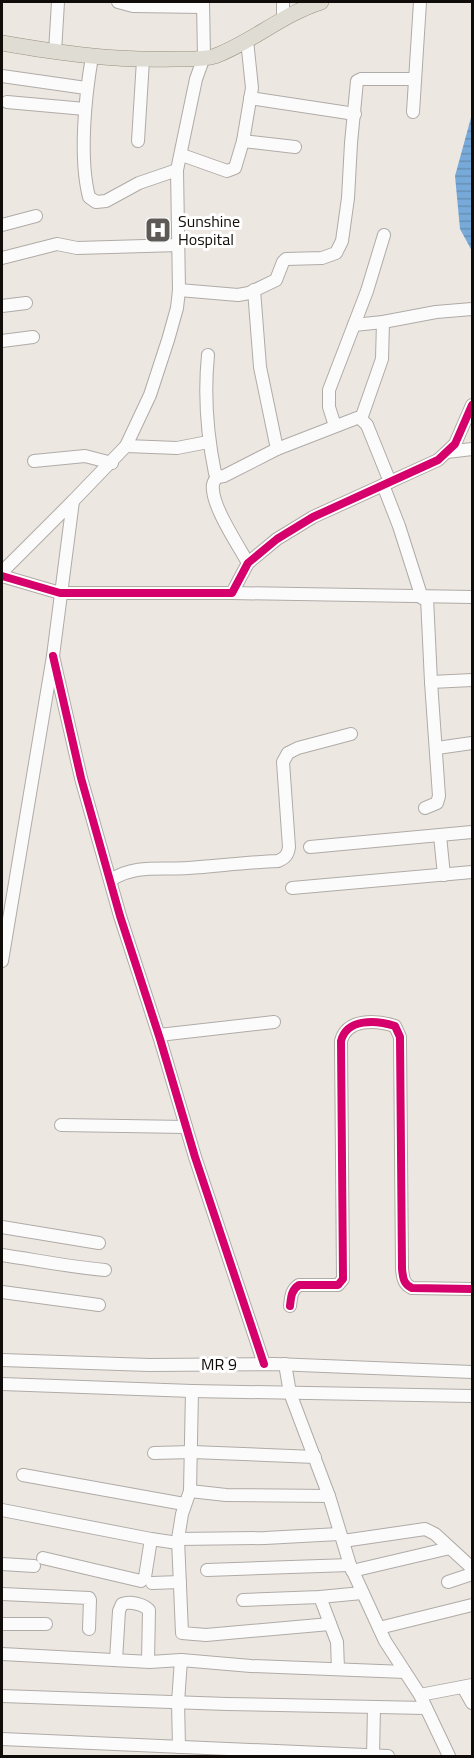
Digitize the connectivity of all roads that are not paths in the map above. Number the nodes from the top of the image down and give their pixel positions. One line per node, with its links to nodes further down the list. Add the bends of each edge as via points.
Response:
1 (58, 2): 10 (street)
2 (118, 2): 6 (street, via 133,6)
3 (283, 2): 7 (street)
4 (321, 2): 7 (main road)
5 (420, 2): 15 (street)
6 (203, 4): 12 (street)
7 (283, 18): 8 (main road)
8 (247, 39): 12 (main road, via 212,57); 17 (street)
9 (2, 43): 10 (main road)
10 (55, 52): 11 (main road)
11 (92, 57): 13 (main road); 16 (street)
12 (204, 57): 13 (main road); 25 (street, via 196,78)
13 (143, 60): 22 (street)
14 (2, 76): 16 (street)
15 (415, 79): 20 (street); 21 (street, via 357,80)
16 (86, 88): 19 (street)
17 (250, 98): 21 (street); 23 (street)
18 (7, 102): 19 (street)
19 (85, 109): 26 (street, via 85,182 92,201 106,201 139,183)
20 (413, 112)
21 (355, 114): 33 (street, via 340,248 331,256 286,259 278,278)
22 (138, 141)
23 (243, 141): 24 (street); 25 (street, via 231,171)
24 (295, 147)
25 (182, 155): 26 (street)
26 (177, 170): 30 (street)
27 (36, 216): 28 (street)
28 (2, 225)
29 (384, 235): 38 (street)
30 (179, 245): 31 (street, via 77,248 57,243); 32 (street)
31 (2, 258)
32 (179, 290): 33 (street, via 238,295); 46 (street, via 154,384)
33 (254, 290): 47 (street, via 260,368)
34 (26, 303): 35 (street)
35 (2, 306)
36 (472, 309): 37 (street)
37 (383, 322): 38 (street); 43 (street, via 382,359)
38 (354, 324): 44 (street, via 329,390)
39 (33, 337): 40 (street)
40 (2, 341)
41 (208, 355): 45 (street)
42 (472, 405): 49 (street)
43 (361, 419): 44 (street); 53 (street, via 367,426)
44 (335, 426): 47 (street)
45 (208, 442): 46 (street, via 162,449); 52 (street)
46 (126, 446): 51 (street)
47 (277, 449): 52 (street)
48 (472, 449): 49 (street)
49 (447, 452): 53 (street)
50 (34, 461): 51 (street, via 85,456)
51 (112, 463): 54 (street)
52 (217, 477): 55 (street, via 213,492 217,504)
53 (386, 484): 55 (street, via 313,517); 60 (street)
54 (73, 501): 56 (street); 57 (street)
55 (248, 563): 58 (street)
56 (2, 574): 57 (street)
57 (60, 593): 58 (street); 61 (street)
58 (232, 593): 60 (street)
59 (472, 597): 60 (street)
60 (425, 598): 63 (street)
61 (53, 656): 73 (street, via 81,778); 75 (street)
62 (472, 680): 63 (street)
63 (431, 682): 66 (street)
64 (351, 734): 73 (street, via 298,748 288,753 283,762 289,847 284,858 146,868)
65 (472, 743): 66 (street)
66 (437, 748): 67 (street, via 439,801)
67 (425, 808)
68 (472, 832): 69 (street)
69 (440, 836): 70 (street); 72 (street)
70 (310, 847)
71 (472, 872): 72 (street)
72 (444, 875): 74 (street)
73 (111, 880): 78 (street)
74 (292, 888)
75 (5, 922): 76 (street)
76 (2, 962)
77 (274, 1022): 78 (street)
78 (159, 1035): 80 (street)
79 (61, 1125): 80 (street)
80 (186, 1127): 90 (street)
81 (2, 1227): 82 (street)
82 (99, 1243)
83 (2, 1255): 84 (street)
84 (105, 1270)
85 (472, 1290): 88 (street, via 412,1288 404,1280 400,1037 395,1026 364,1023 347,1028 341,1041 343,1279 338,1285 299,1285 291,1294)
86 (2, 1292): 87 (street)
87 (99, 1305)
88 (290, 1306)
89 (2, 1360): 90 (street, MR 9)
90 (264, 1364): 91 (street, MR 9)
91 (285, 1364): 92 (street, MR 9); 95 (street)
92 (472, 1372)
93 (2, 1384): 94 (street, MR 9)
94 (192, 1391): 95 (street, MR 9); 97 (street)
95 (290, 1393): 96 (street, MR 9); 99 (street)
96 (472, 1396)
97 (192, 1452): 98 (street); 99 (street); 101 (street)
98 (154, 1453)
99 (315, 1457): 102 (street)
100 (23, 1475): 103 (street)
101 (190, 1491): 102 (street); 103 (street)
102 (329, 1496): 105 (street)
103 (184, 1504): 107 (street)
104 (2, 1510): 106 (street)
105 (341, 1538): 107 (street); 108 (street, via 425,1529); 110 (street)
106 (151, 1539): 107 (street); 109 (street, via 141,1581 39,1562)
107 (178, 1541): 114 (street)
108 (450, 1548): 110 (street); 111 (street)
109 (2, 1564)
110 (351, 1568): 112 (street); 117 (street)
111 (472, 1568)
112 (207, 1570)
113 (472, 1574): 115 (street)
114 (180, 1582): 116 (street); 124 (street, via 182,1634)
115 (448, 1582)
116 (152, 1583)
117 (362, 1593): 119 (street); 125 (street)
118 (2, 1594): 126 (street, via 89,1598)
119 (320, 1597): 120 (street); 124 (street)
120 (243, 1600)
121 (472, 1605): 125 (street)
122 (2, 1624): 123 (street)
123 (46, 1624)
124 (330, 1624): 131 (street, via 337,1642)
125 (379, 1628): 132 (street)
126 (89, 1629)
127 (2, 1654): 128 (street)
128 (117, 1660): 130 (street); 130 (street, via 119,1611 122,1604 129,1602 149,1610)
129 (181, 1660): 130 (street); 131 (street); 136 (street)
130 (148, 1662)
131 (338, 1669): 132 (street)
132 (405, 1672): 134 (street)
133 (468, 1686): 134 (street); 137 (street)
134 (420, 1695): 139 (street)
135 (2, 1696): 136 (street)
136 (178, 1702): 138 (street); 141 (street)
137 (472, 1703)
138 (374, 1707): 139 (street); 142 (street)
139 (426, 1708): 144 (street)
140 (2, 1739): 141 (street)
141 (179, 1747): 142 (street)
142 (373, 1756): 143 (street)
143 (388, 1756)
144 (449, 1756)

